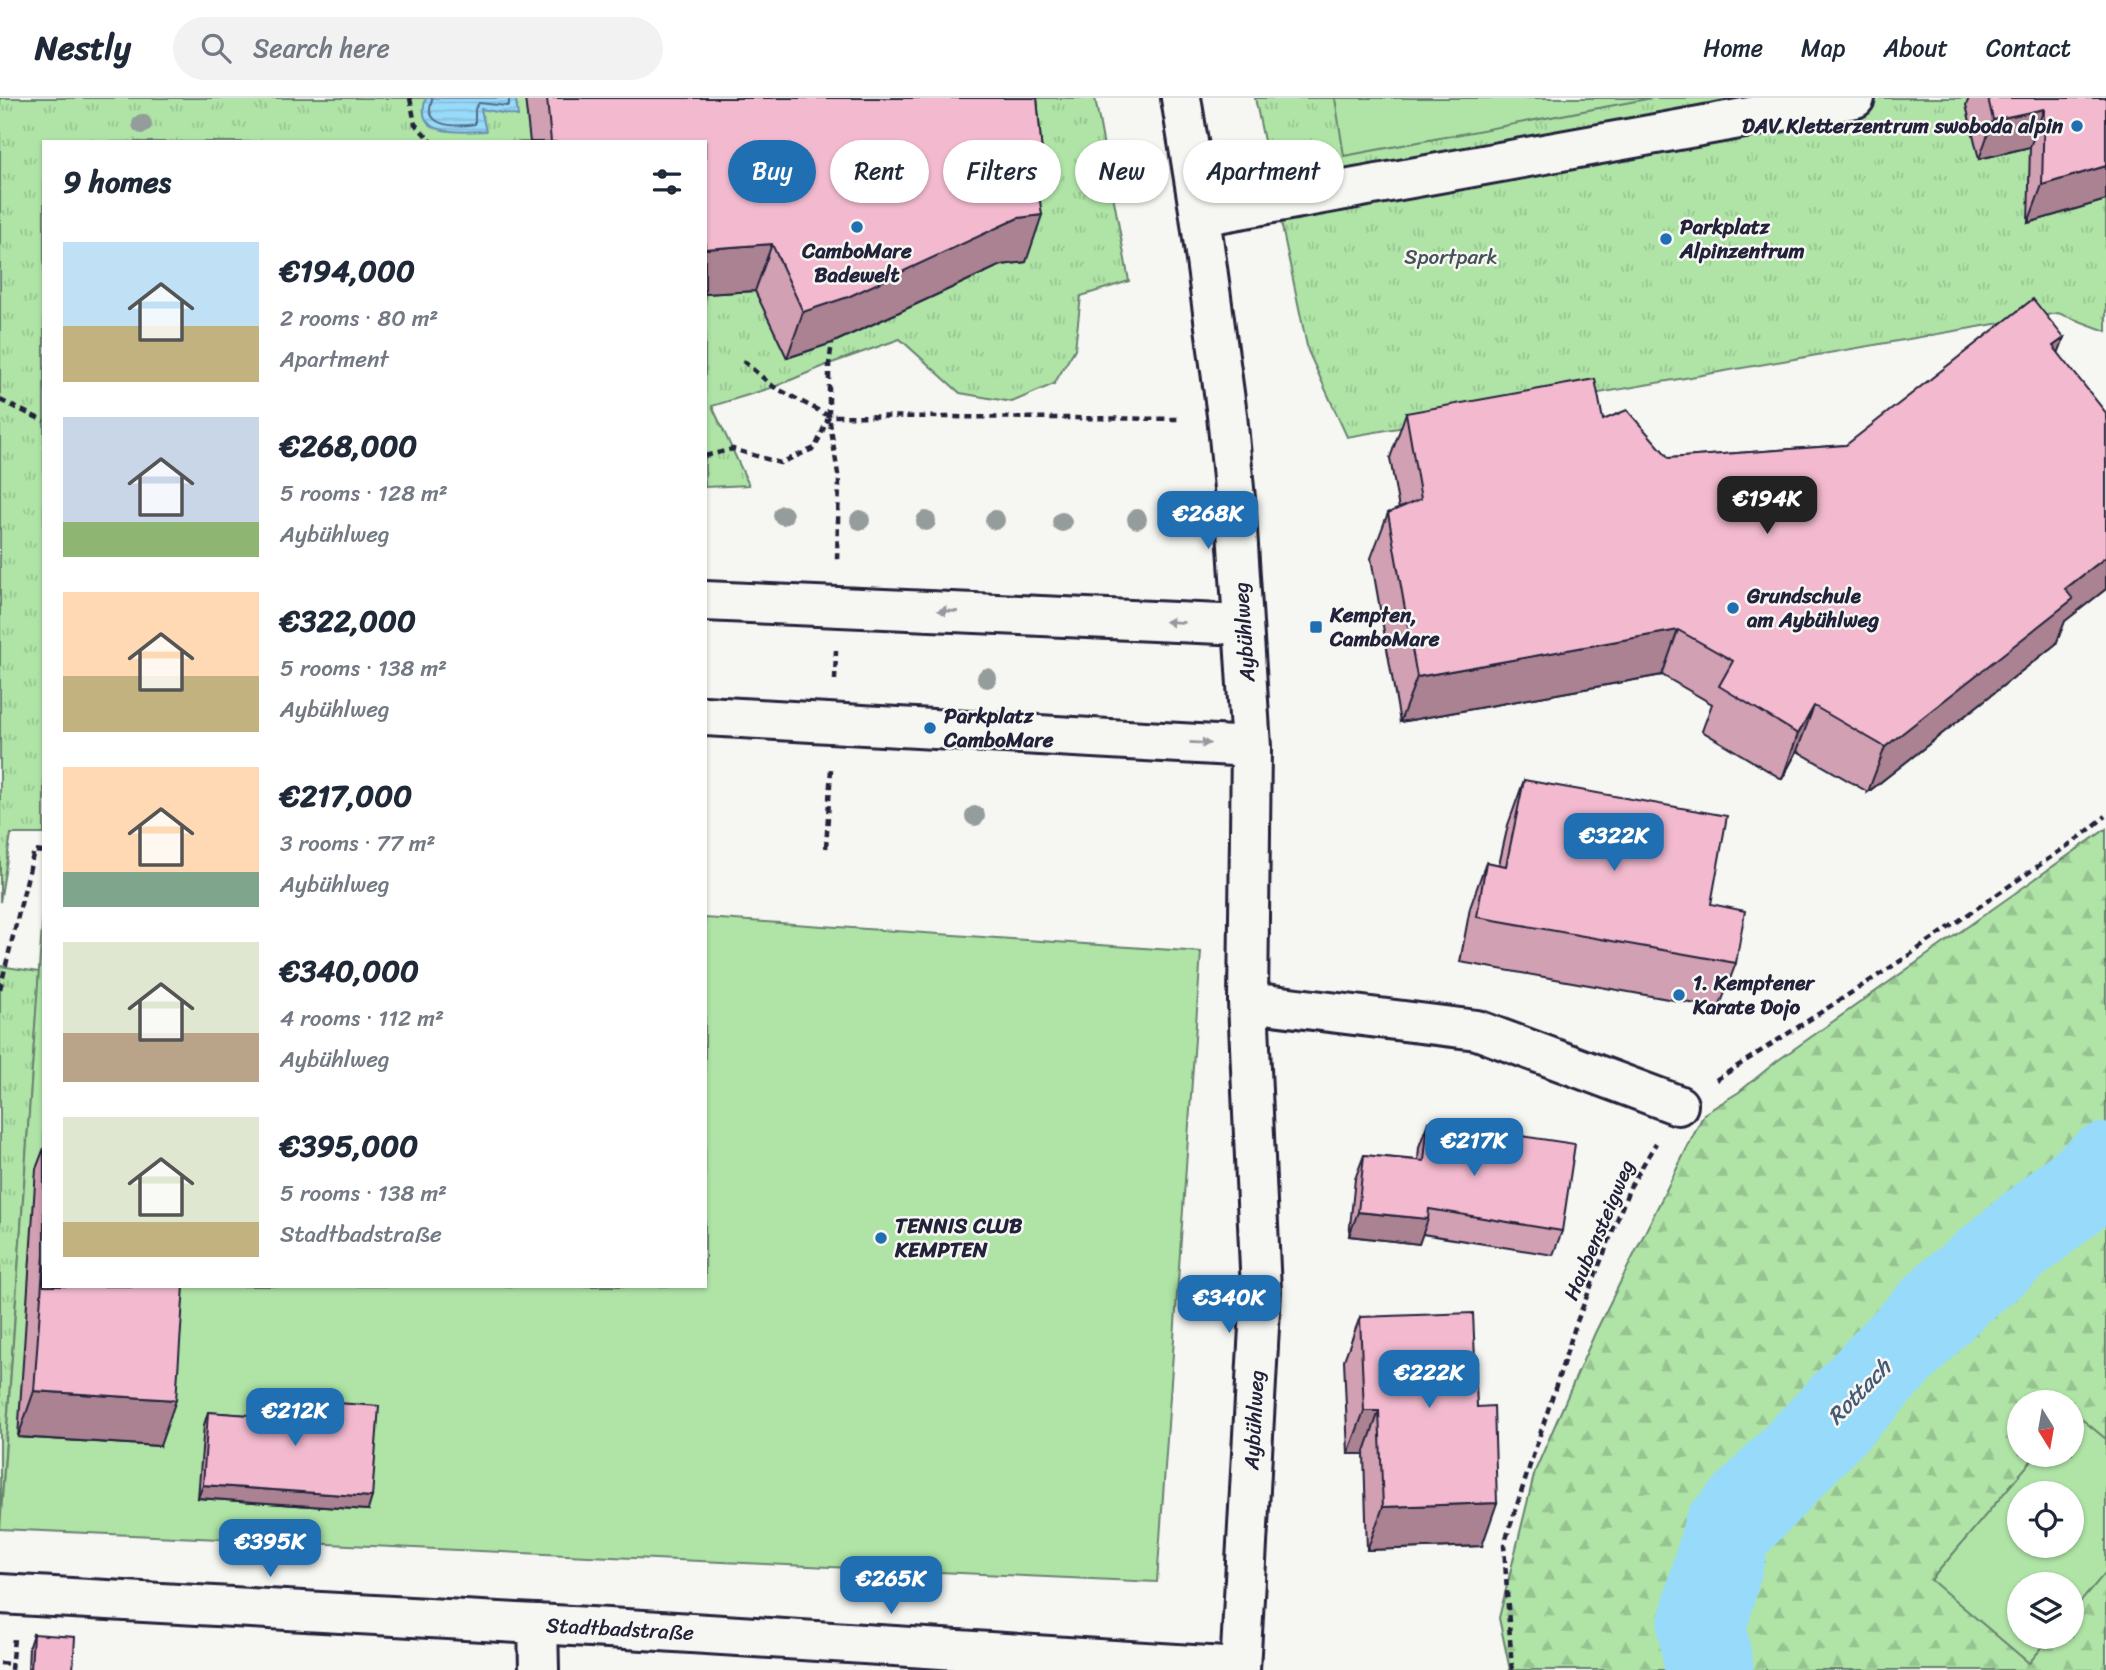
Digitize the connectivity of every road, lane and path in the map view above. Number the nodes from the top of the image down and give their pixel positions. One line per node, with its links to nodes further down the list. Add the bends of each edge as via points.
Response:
1 (410, 98): 4 (path, via 415,124)
2 (1181, 98): 5 (street, Aybühlweg)
3 (1855, 98): 5 (street)
4 (430, 140)
5 (1200, 216): 9 (street, Aybühlweg)
6 (832, 343): 10 (path)
7 (743, 361): 10 (path, via 774,387)
8 (0, 400): 11 (path)
9 (1227, 415): 10 (path, via 1198,419); 15 (street, Aybühlweg)
10 (830, 416)
11 (42, 420)
12 (707, 456): 13 (path, via 733,449)
13 (780, 463)
14 (707, 601): 15 (street, one-way to 14)
15 (1243, 625): 17 (street, Aybühlweg)
16 (707, 716): 17 (street, one-way to 17)
17 (1251, 747): 21 (street, Aybühlweg)
18 (2106, 816): 22 (path, Haubensteigweg, via 1902,960)
19 (42, 852): 20 (path, via 34,851)
20 (0, 989)
21 (1248, 1002): 22 (street, via 1477,1030); 27 (street, Aybühlweg, via 1261,1291)
22 (1678, 1105): 29 (path, Haubensteigweg, via 1630,1187 1605,1249 1504,1545)
23 (0, 1594): 24 (street, Stadtbadstraße)
24 (538, 1624): 27 (street, Stadtbadstraße); 28 (street)
25 (0, 1663): 26 (path)
26 (11, 1664)
27 (1240, 1669)
28 (539, 1670)
29 (1512, 1670)

